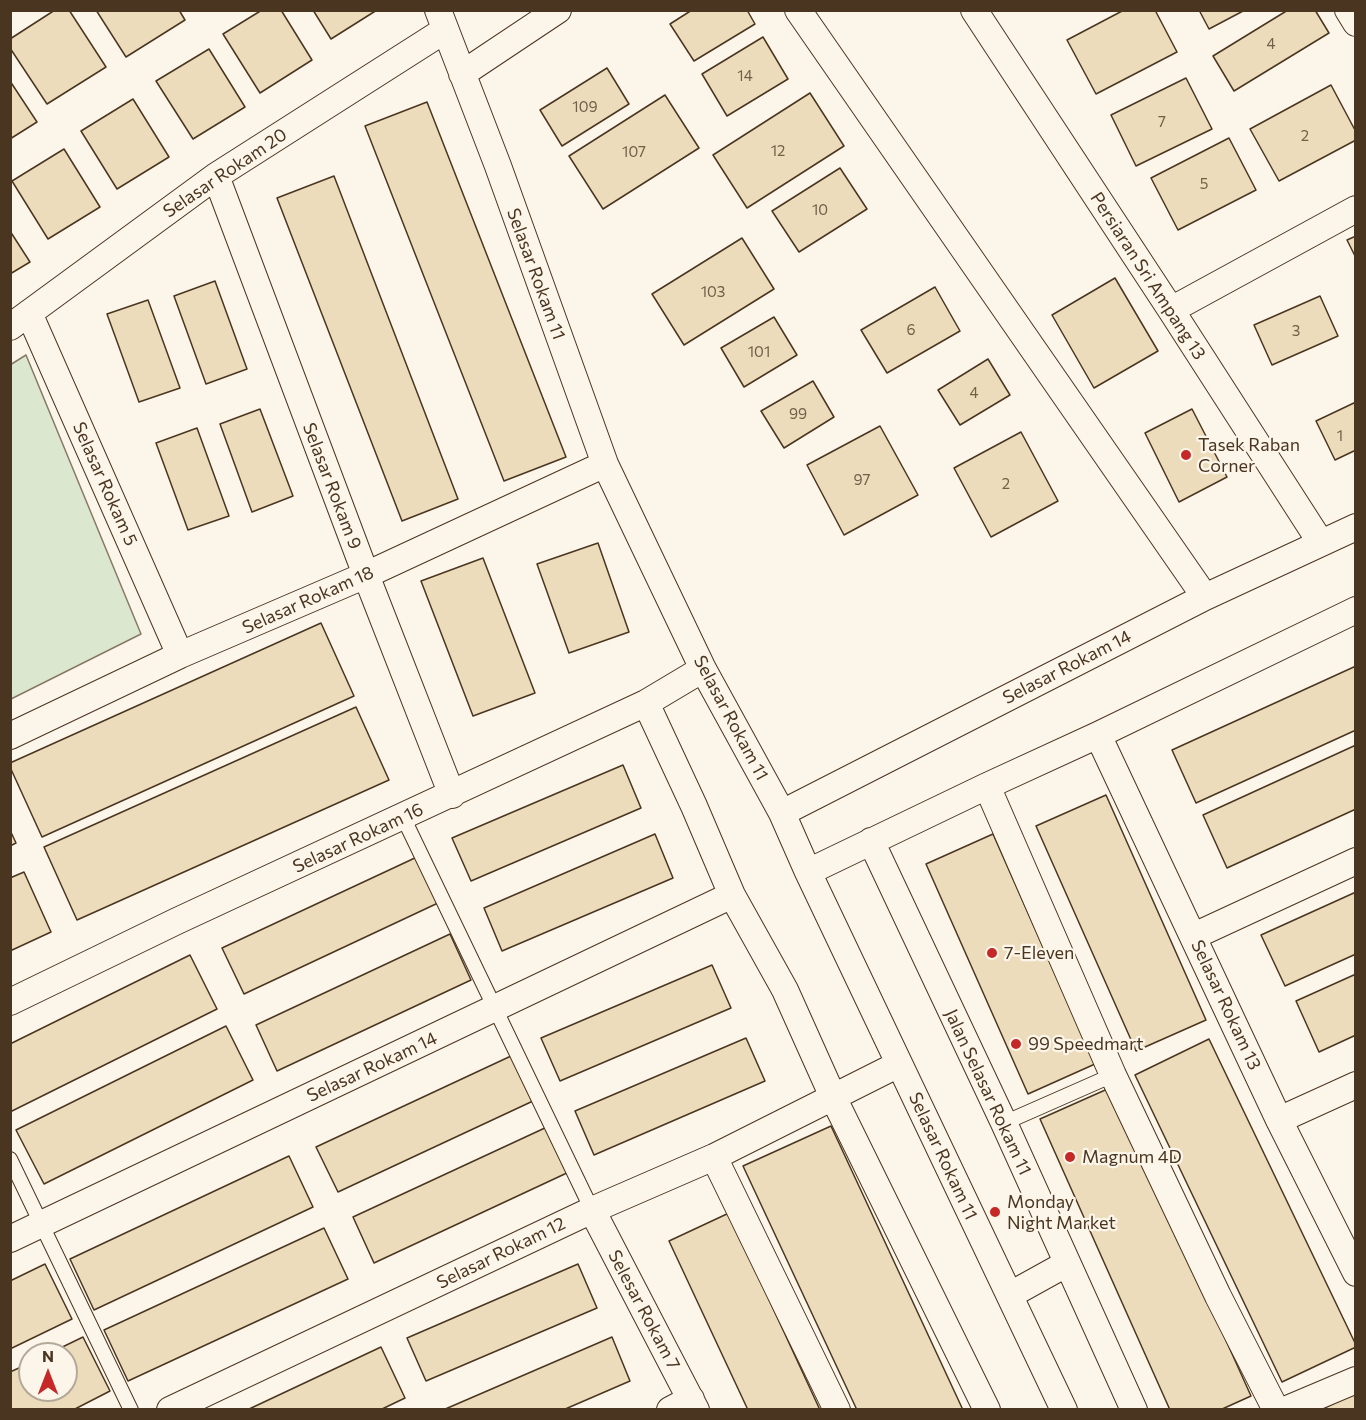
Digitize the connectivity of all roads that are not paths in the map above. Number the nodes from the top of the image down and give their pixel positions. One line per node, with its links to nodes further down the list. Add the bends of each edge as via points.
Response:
1 (558, 10): 7 (street)
2 (798, 10): 16 (street)
3 (974, 10): 10 (street, Persiaran Sri Ampang 13)
4 (1348, 10): 6 (street)
5 (442, 20): 7 (street, Selasar Rokam 11); 8 (street, Selasar Rokam 20)
6 (1356, 23)
7 (462, 74): 12 (street, Selasar Rokam 11)
8 (216, 176): 11 (street, Selasar Rokam 20); 15 (street, Selasar Rokam 9)
9 (1356, 209): 10 (street)
10 (1171, 310): 14 (street, Persiaran Sri Ampang 13)
11 (20, 320): 18 (street, Selasar Rokam 5)
12 (605, 464): 15 (street, Selasar Rokam 18); 19 (street, Selasar Rokam 11)
13 (1356, 527): 14 (street, Selasar Rokam 14)
14 (1321, 543): 16 (street, Selasar Rokam 14)
15 (366, 575): 18 (street, Selasar Rokam 18); 24 (street, Selasar Rokam 9)
16 (1205, 597): 25 (street, Selasar Rokam 14)
17 (1356, 610): 21 (street)
18 (180, 655): 22 (street, Selasar Rokam 18)
19 (704, 669): 20 (street, Selasar Rokam 16); 25 (street, Selasar Rokam 11)
20 (646, 703): 24 (street, Selasar Rokam 16); 30 (street)
21 (1098, 735): 23 (street); 31 (street, Selasar Rokam 13)
22 (10, 736)
23 (987, 786): 27 (street); 35 (street)
24 (452, 795): 26 (street, Selasar Rokam 16)
25 (782, 813): 29 (street, Selasar Rokam 11)
26 (403, 817): 32 (street, Selasar Rokam 16); 33 (lane)
27 (871, 841): 29 (street); 39 (street, Jalan Selasar Rokam 11)
28 (1356, 861): 31 (street)
29 (808, 872): 34 (street, Selasar Rokam 11)
30 (732, 895): 33 (street, Selasar Rokam 14); 37 (street, via 785,990)
31 (1194, 936): 38 (street, Selasar Rokam 13)
32 (10, 1002)
33 (496, 1009): 42 (lane); 43 (street, Selasar Rokam 14)
34 (899, 1064): 37 (street, Selasar Rokam 12); 47 (street, Selasar Rokam 11)
35 (1113, 1075): 39 (lane); 56 (street)
36 (1356, 1085): 38 (street)
37 (832, 1097): 40 (street, Selasar Rokam 12); 53 (street)
38 (1280, 1120): 46 (street, Selasar Rokam 13)
39 (1004, 1123): 45 (street, Jalan Selasar Rokam 11)
40 (714, 1157): 42 (street, Selasar Rokam 12); 52 (street)
41 (10, 1159): 43 (lane)
42 (591, 1210): 49 (street, Selesar Rokam 7); 51 (street, Selasar Rokam 12)
43 (43, 1224): 44 (street, Selasar Rokam 14); 50 (lane)
44 (10, 1239)
45 (1066, 1264): 47 (street); 55 (street, Jalan Selasar Rokam 11)
46 (1356, 1273)
47 (1010, 1295): 54 (street, Selasar Rokam 11)
48 (1356, 1380): 57 (street)
49 (685, 1406)
50 (131, 1410)
51 (170, 1410)
52 (837, 1410)
53 (987, 1410)
54 (1064, 1410)
55 (1134, 1410)
56 (1275, 1410)
57 (1285, 1410)

